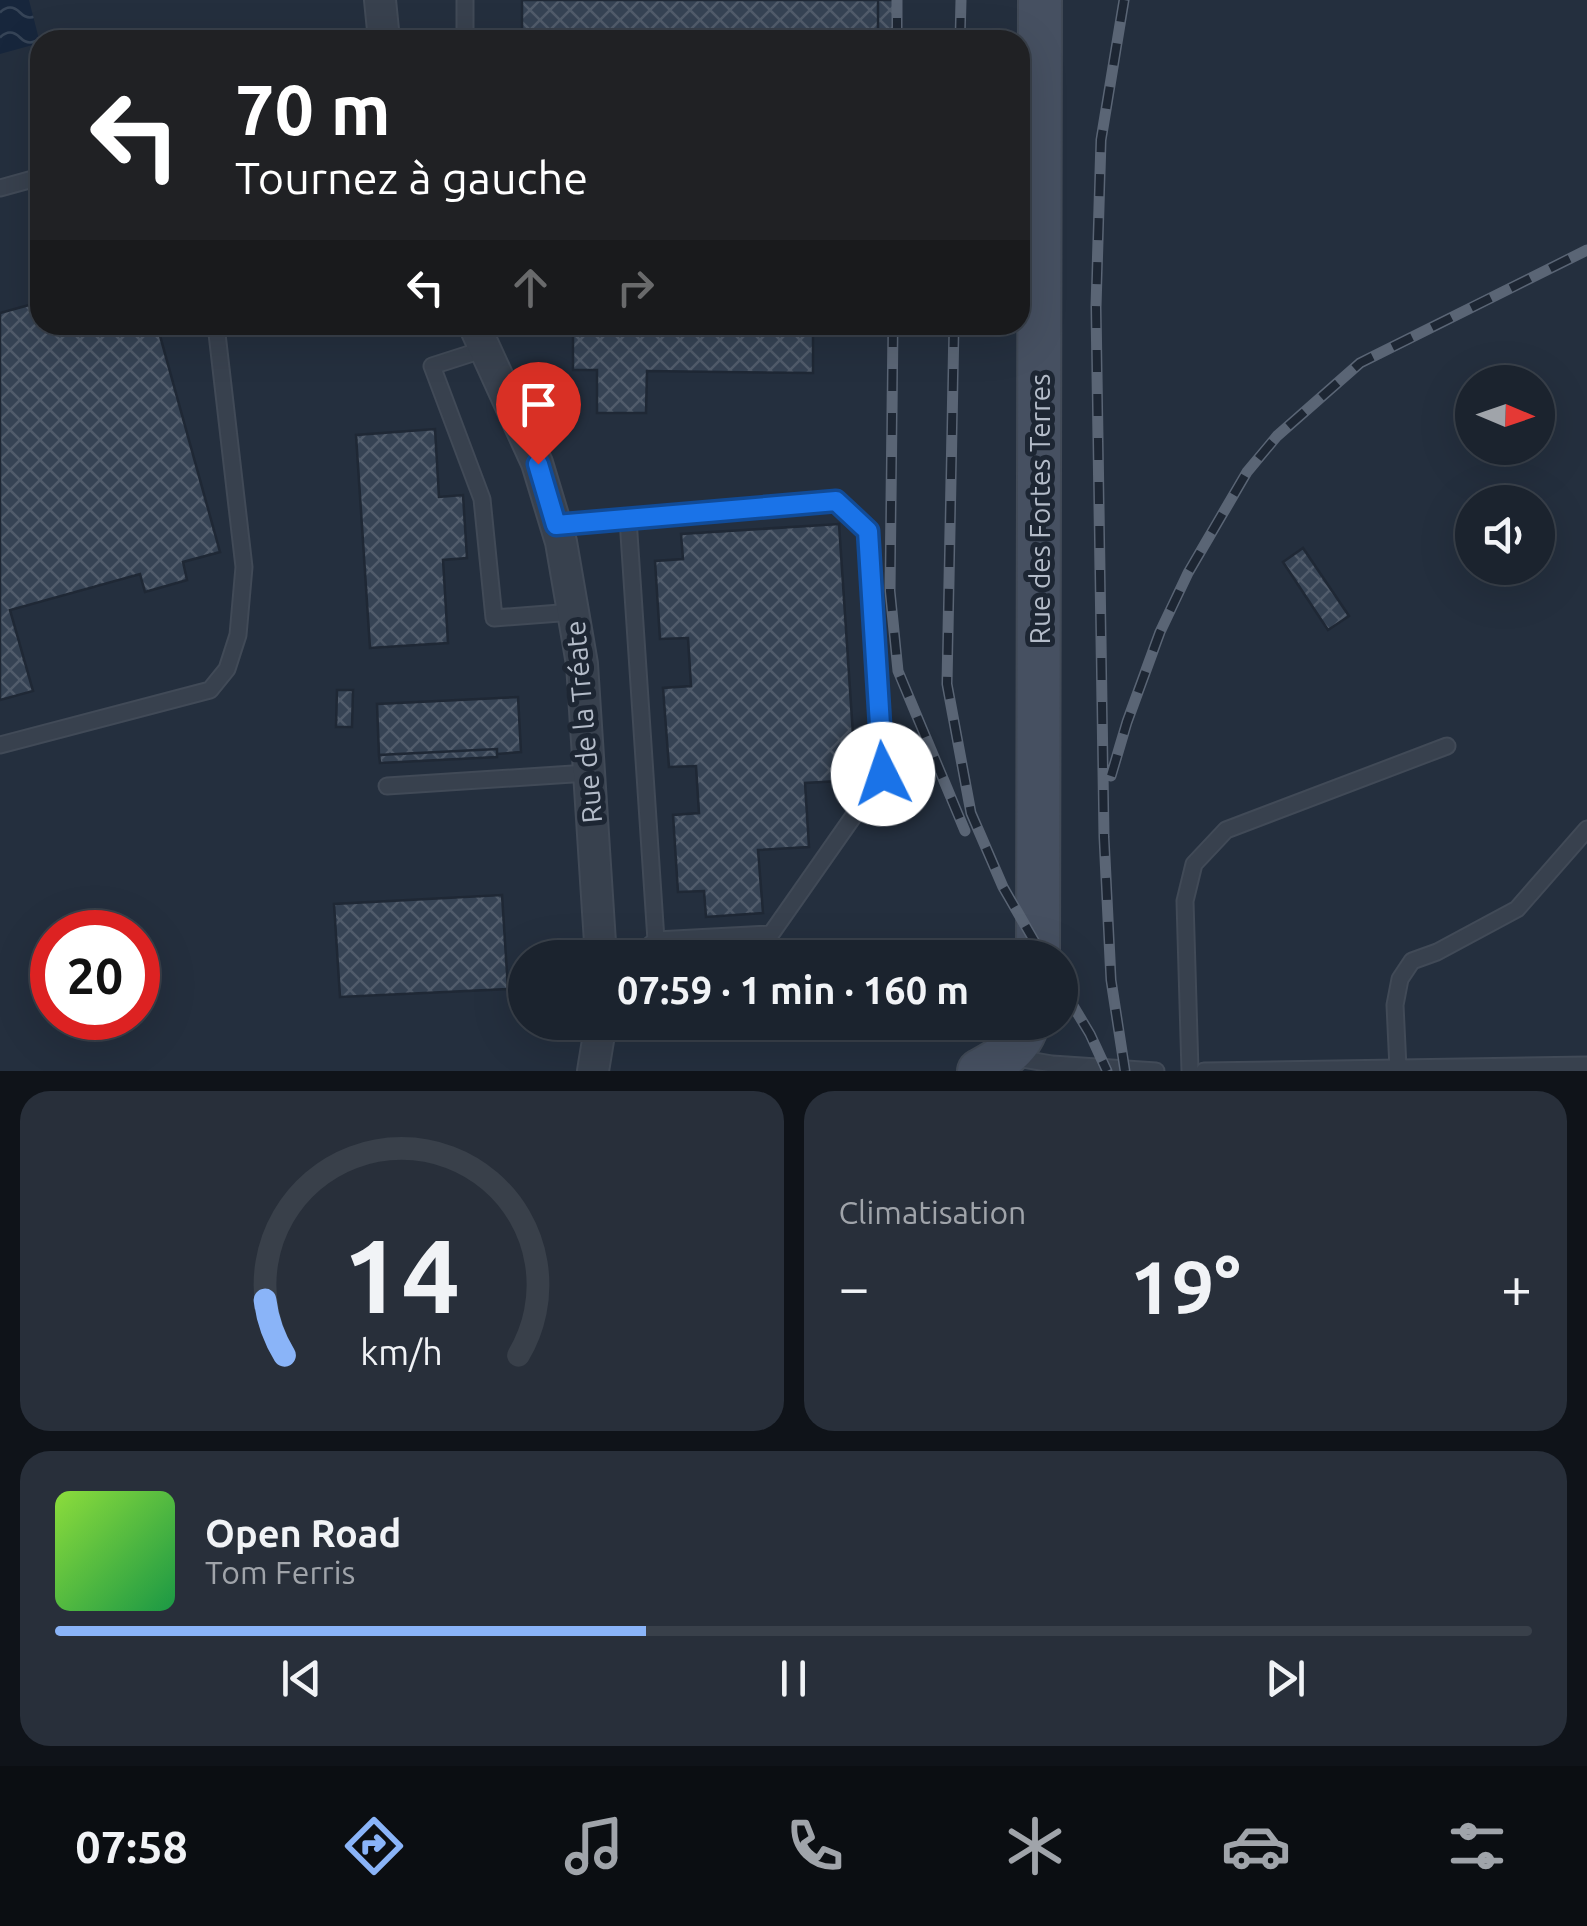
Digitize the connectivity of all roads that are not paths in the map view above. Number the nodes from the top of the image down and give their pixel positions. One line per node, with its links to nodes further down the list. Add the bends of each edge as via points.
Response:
1 (380, 0): 4 (street)
2 (465, 0): 5 (lane)
3 (1040, 0): 20 (street, Rue des Fortes Terres)
4 (383, 30)
5 (465, 30)
6 (30, 180): 7 (lane)
7 (0, 188)
8 (217, 335): 13 (lane, via 244,566 238,634 227,669 210,690)
9 (480, 337): 11 (street, Rue de la Tréate, via 538,464); 12 (lane, via 432,366 482,499 494,618)
10 (628, 519): 11 (lane); 19 (lane); 19 (lane, via 836,501 868,531 883,774 772,934)
11 (556, 525): 12 (street, Rue de la Tréate)
12 (573, 612): 15 (street, Rue de la Tréate)
13 (0, 745)
14 (1447, 746): 27 (lane, via 1226,830 1194,864 1185,901)
15 (588, 772): 16 (lane); 18 (street, Rue de la Tréate)
16 (387, 786)
17 (1587, 829): 24 (lane, via 1517,908 1412,961 1395,1005)
18 (599, 940)
19 (656, 940)
20 (1038, 940)
21 (598, 1040): 25 (street)
22 (1005, 1050): 26 (lane, via 1052,1064)
23 (1587, 1065): 24 (lane)
24 (1398, 1068): 28 (lane)
25 (592, 1071)
26 (1156, 1071)
27 (1190, 1071)
28 (1204, 1071)

